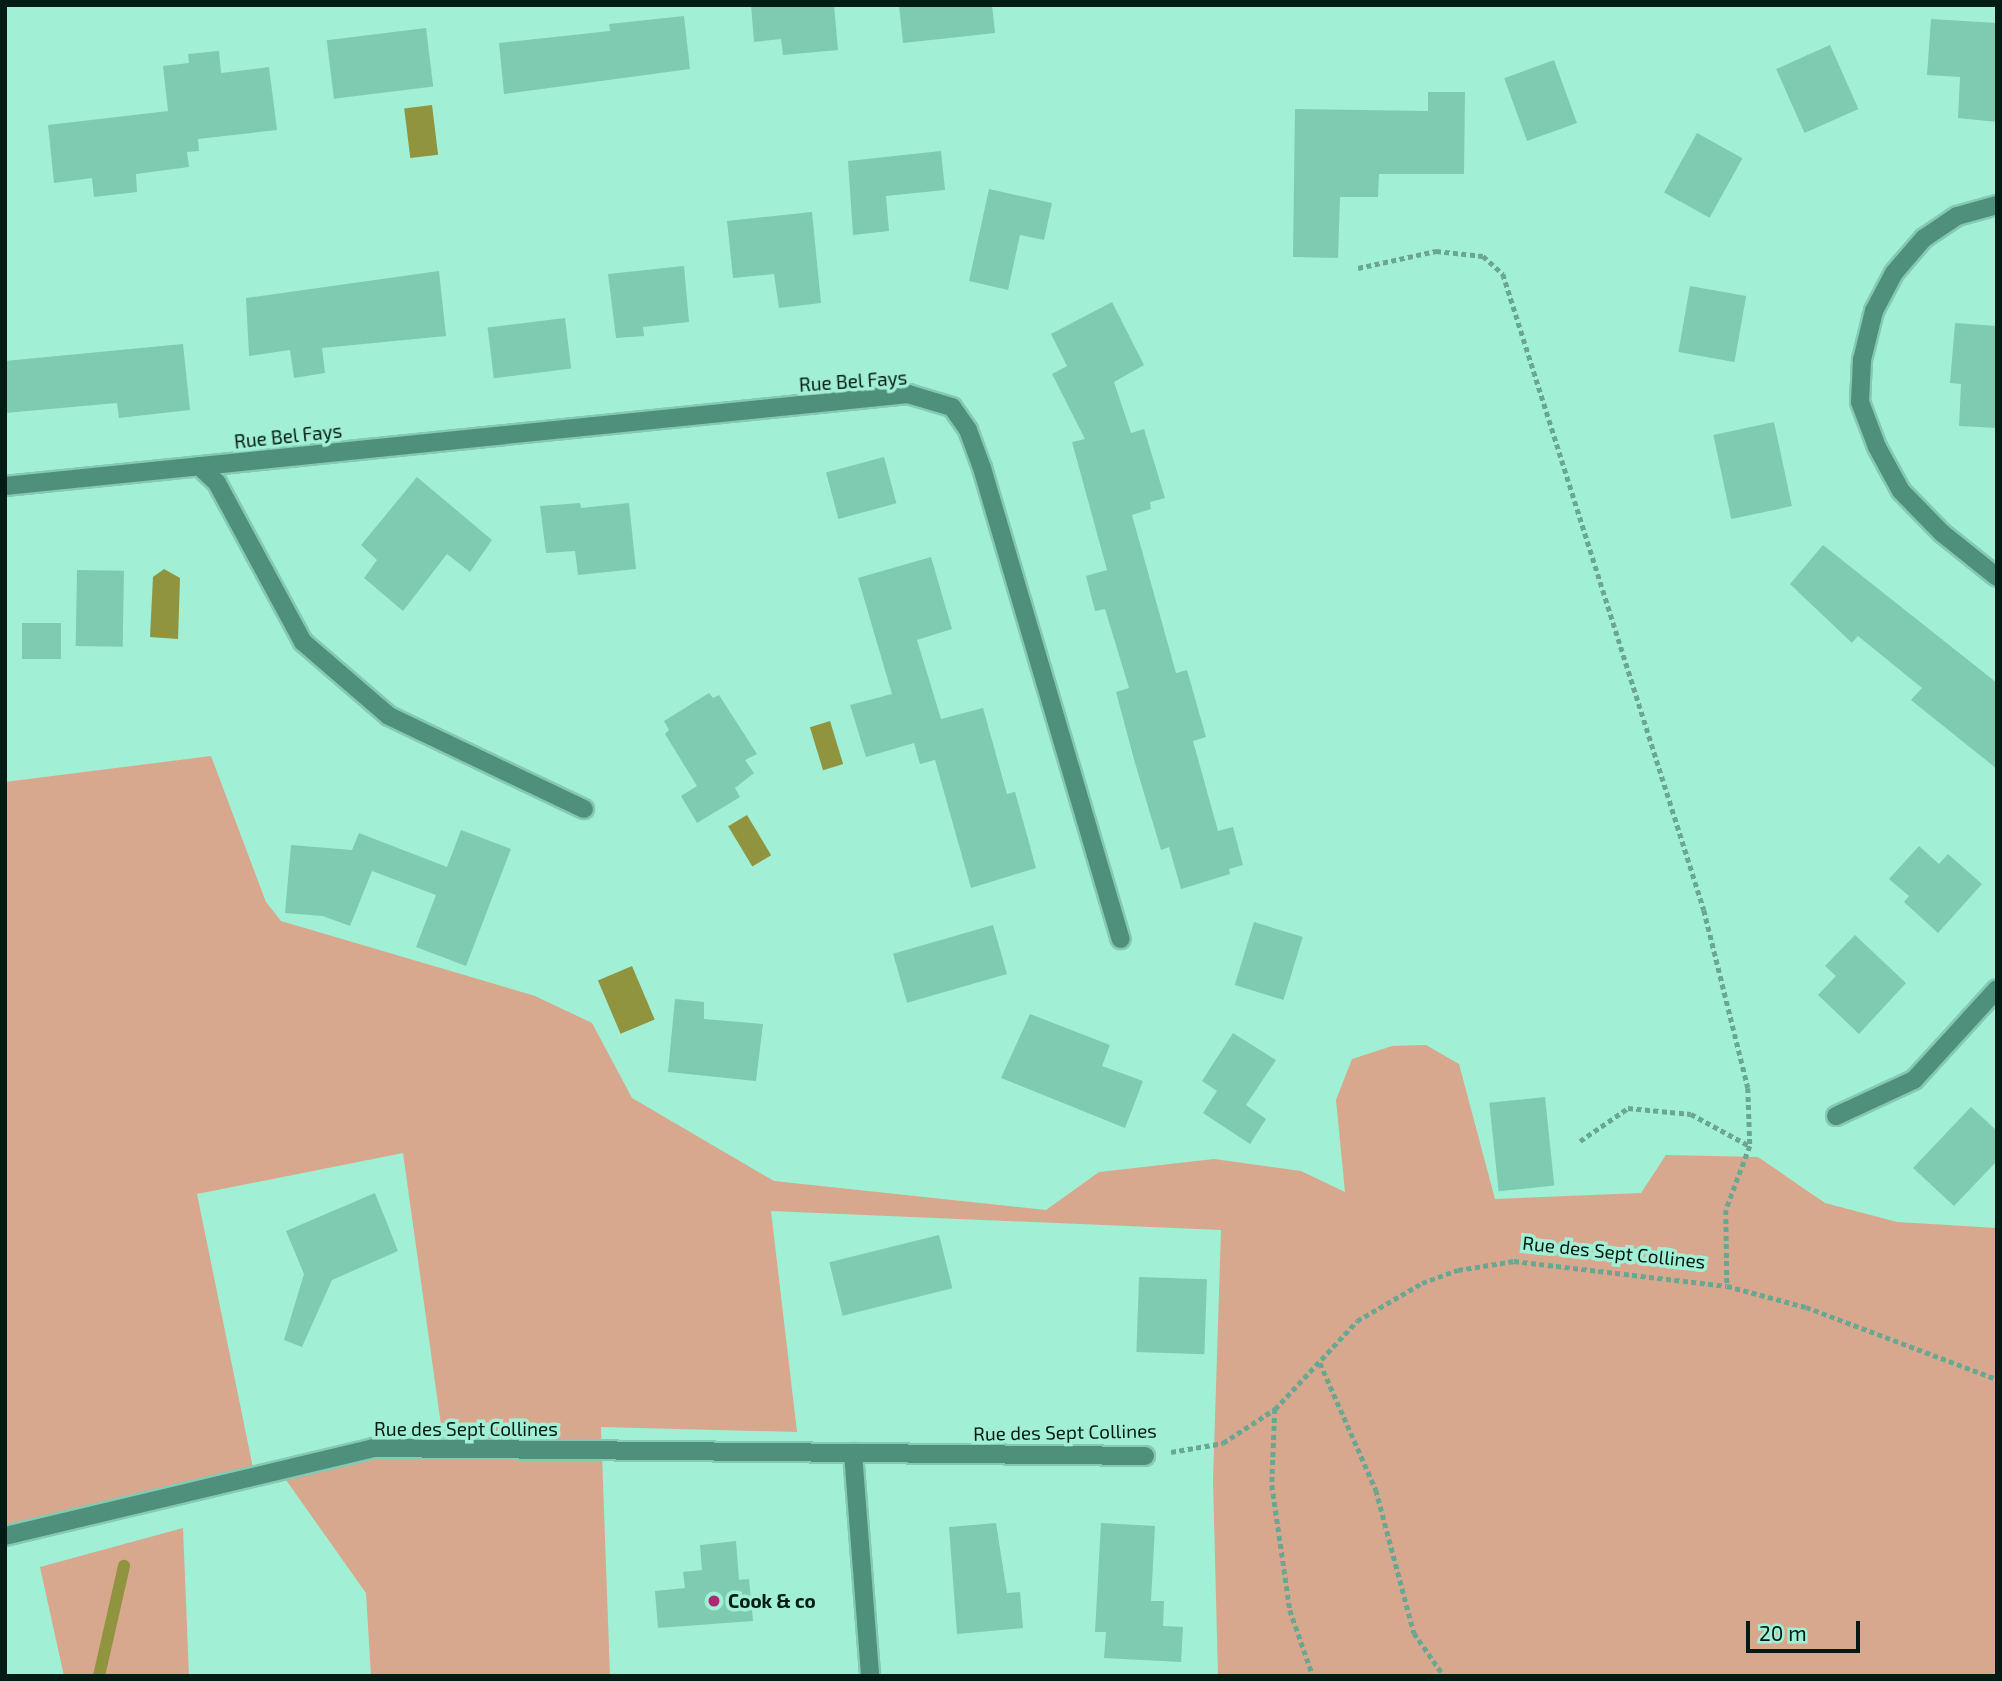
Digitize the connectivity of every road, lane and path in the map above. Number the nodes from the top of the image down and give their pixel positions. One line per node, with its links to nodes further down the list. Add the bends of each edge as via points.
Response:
1 (1997, 205): 5 (street, via 1957,216 1924,238 1894,273 1874,311 1862,360 1860,402 1901,491 1942,533)
2 (1358, 268): 11 (path, via 1436,251 1483,256 1503,274 1704,910 1748,1088)
3 (199, 466): 4 (street, Rue Bel Fays); 6 (street, via 217,483 303,642 389,716); 7 (street, Rue Bel Fays, via 908,394 952,407 968,430 982,468)
4 (5, 486)
5 (1997, 577)
6 (584, 809)
7 (1121, 939)
8 (1997, 989): 9 (street, via 1913,1080)
9 (1836, 1116)
10 (1580, 1141): 11 (path, via 1628,1108 1691,1114)
11 (1750, 1146): 12 (path, via 1726,1210)
12 (1727, 1286): 13 (path, Rue des Sept Collines, via 1514,1261 1458,1270 1422,1283 1357,1321); 14 (path, Rue des Sept Collines, via 1806,1307)
13 (1320, 1363): 15 (path, Rue des Sept Collines); 21 (path, via 1376,1490 1414,1633)
14 (1997, 1379)
15 (1275, 1409): 17 (path, Rue des Sept Collines, via 1223,1443); 20 (path, via 1274,1497 1290,1610)
16 (853, 1454): 17 (street, Rue des Sept Collines); 18 (street, Rue des Sept Collines, via 373,1448); 19 (street)
17 (1146, 1456)
18 (5, 1536)
19 (870, 1676)
20 (1313, 1676)
21 (1444, 1676)

